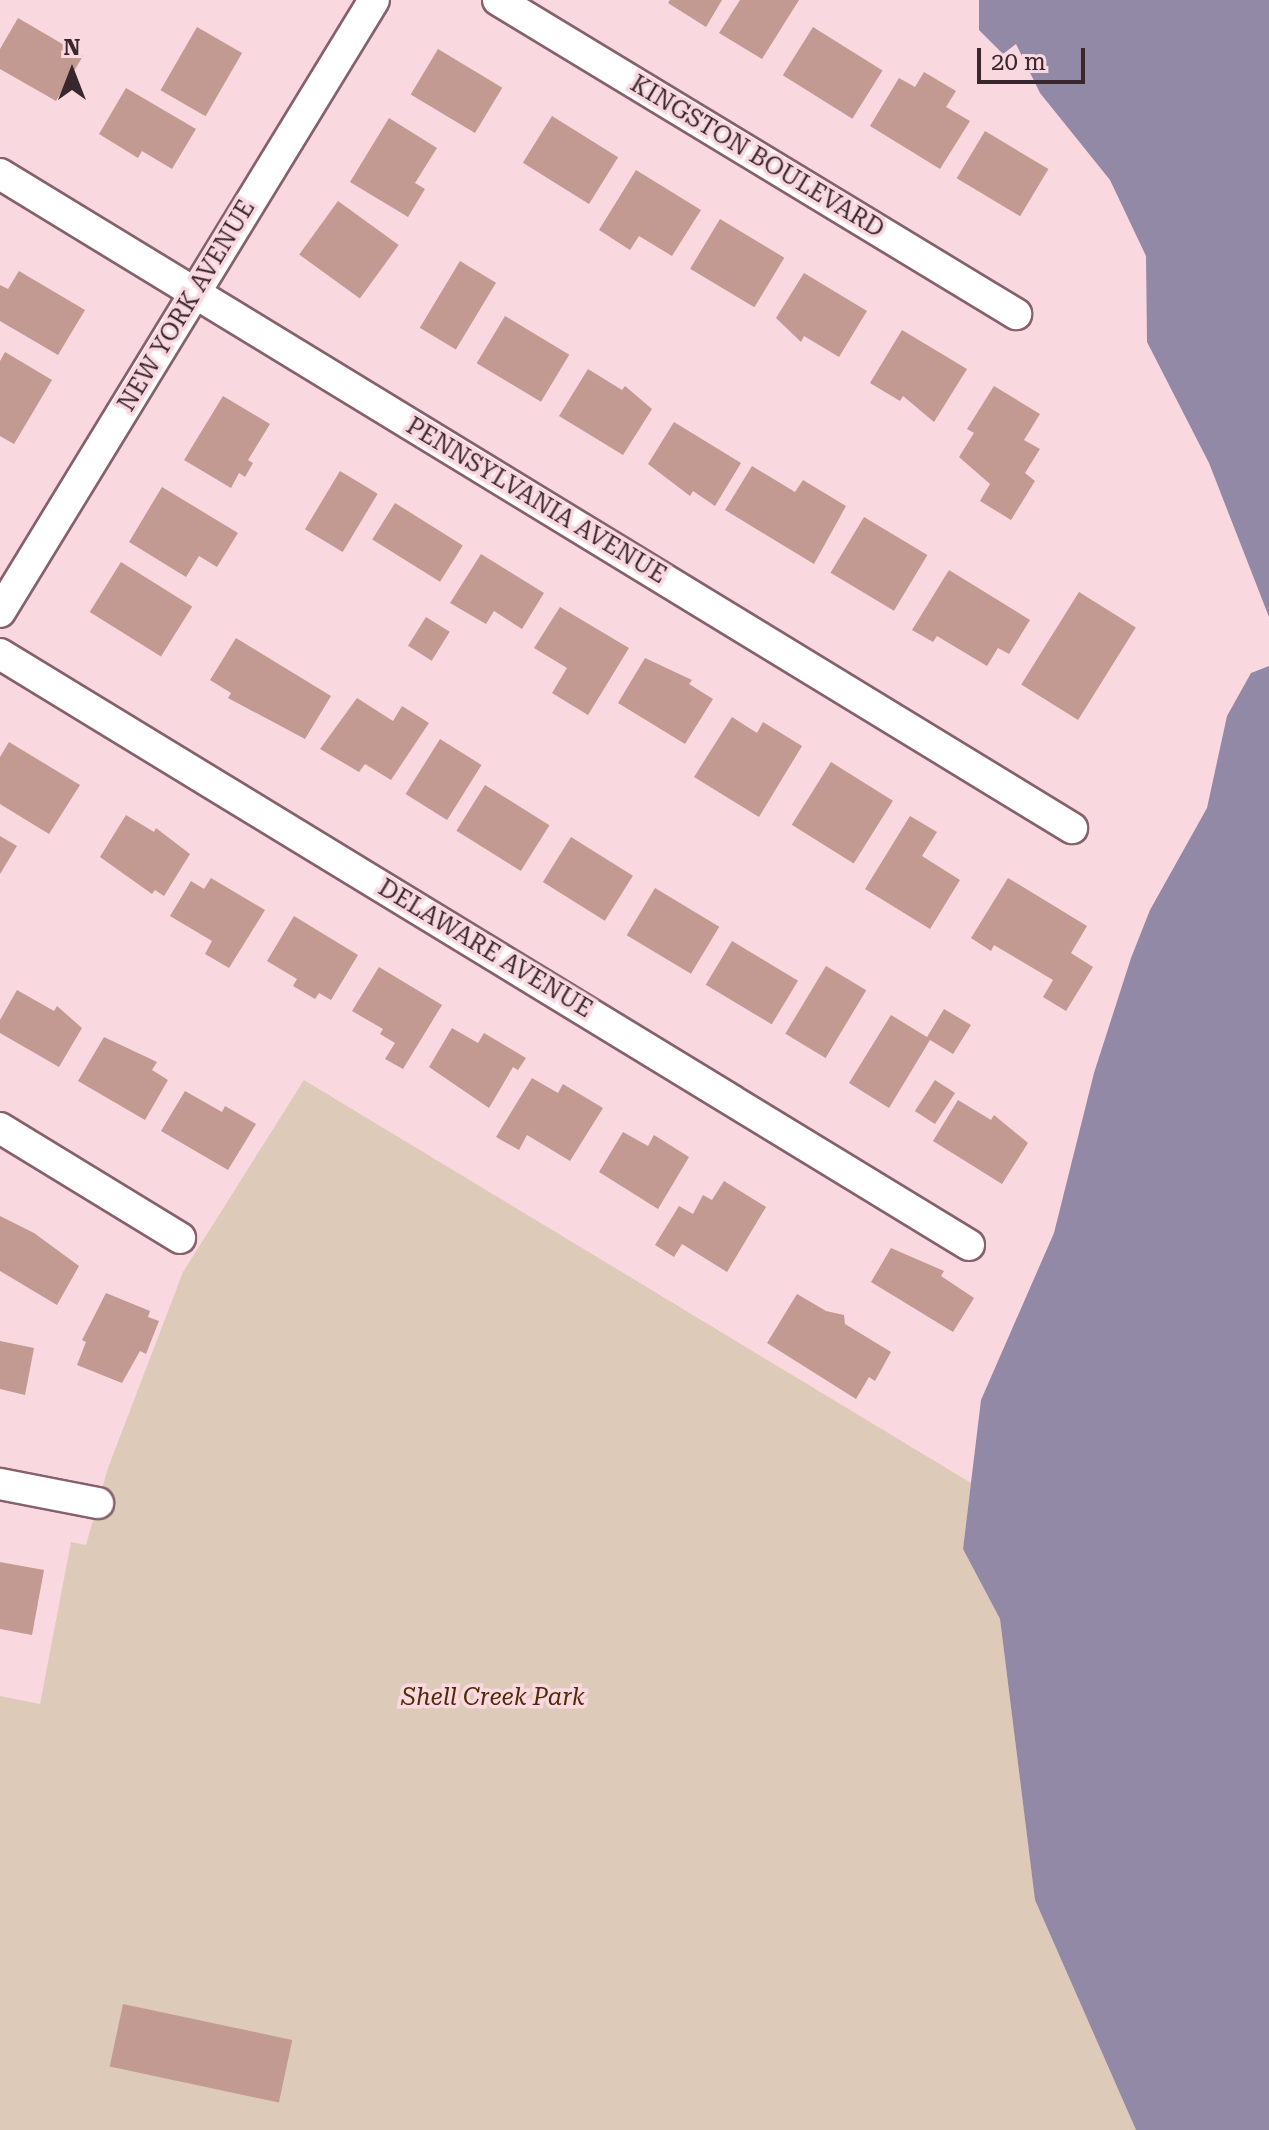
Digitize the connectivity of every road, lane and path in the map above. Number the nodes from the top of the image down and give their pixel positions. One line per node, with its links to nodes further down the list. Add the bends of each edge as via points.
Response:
1 (374, 0): 4 (street, NEW YORK AVENUE)
2 (498, 0): 5 (street, KINGSTON BOULEVARD)
3 (0, 174): 4 (street, PENNSYLVANIA AVENUE)
4 (195, 293): 6 (street, NEW YORK AVENUE); 8 (street, PENNSYLVANIA AVENUE)
5 (1016, 314)
6 (0, 612)
7 (0, 654): 11 (street, DELAWARE AVENUE)
8 (1072, 828)
9 (0, 1128): 10 (street)
10 (180, 1238)
11 (969, 1245)
12 (0, 1484): 13 (street)
13 (98, 1503)

